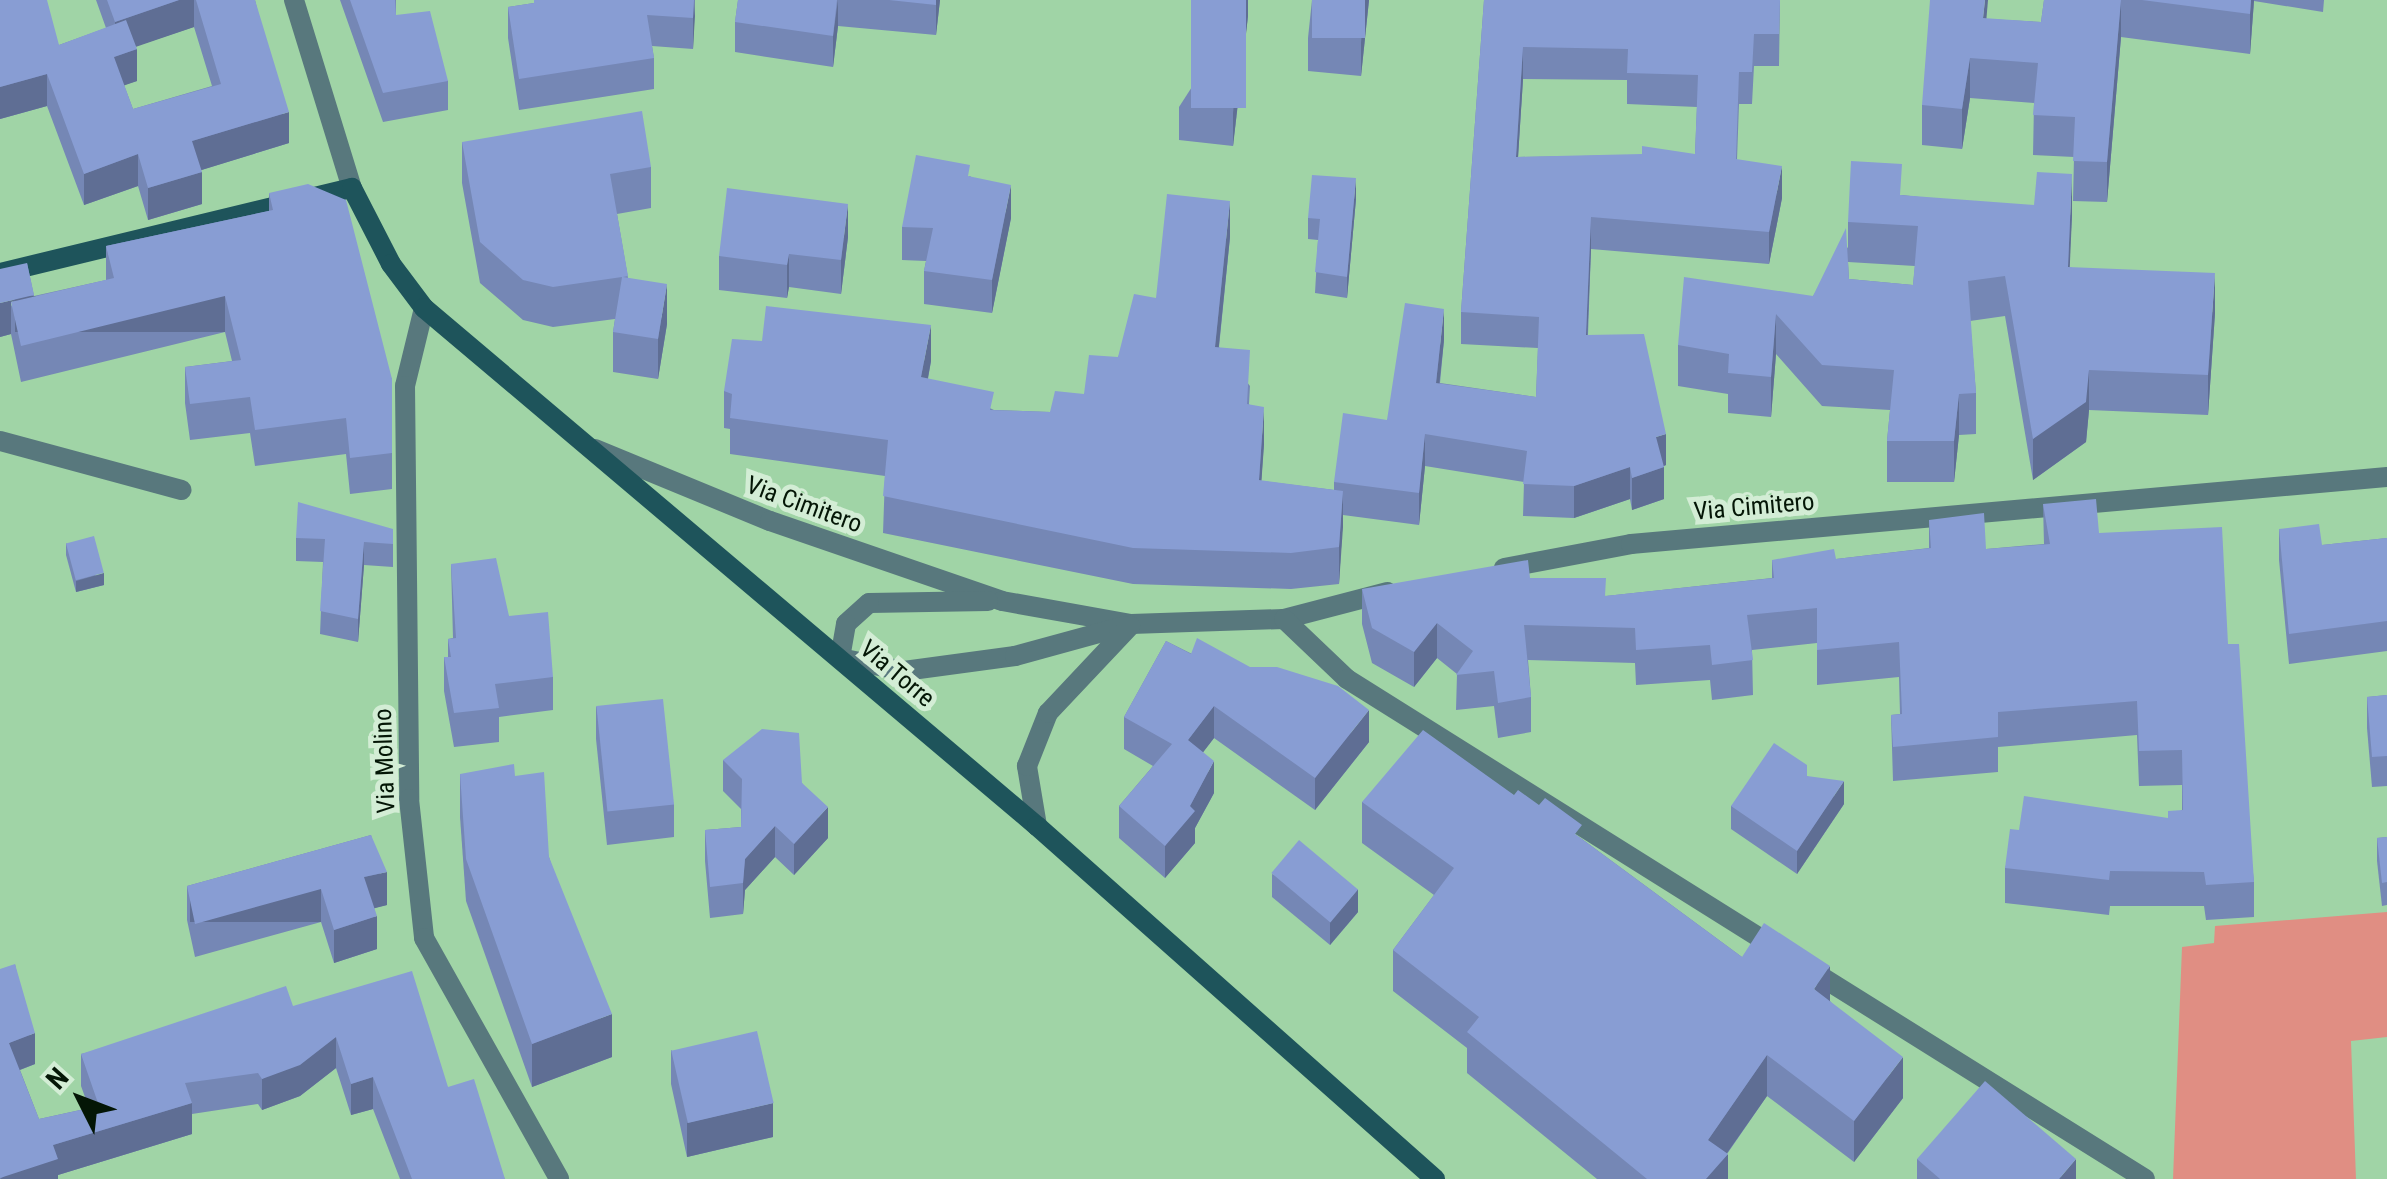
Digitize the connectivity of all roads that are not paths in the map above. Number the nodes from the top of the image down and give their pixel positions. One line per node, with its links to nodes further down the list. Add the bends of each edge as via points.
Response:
1 (294, 0): 2 (street)
2 (352, 188): 3 (main road); 4 (main road, Via Torre, via 390,264)
3 (0, 273)
4 (424, 308): 6 (main road, Via Torre); 16 (street, Via Molino, via 405,405 409,799 424,938)
5 (0, 441): 8 (street)
6 (593, 448): 11 (street, Via Cimitero, via 770,521); 14 (main road, Via Torre)
7 (2387, 477): 9 (street, Via Cimitero, via 1631,544)
8 (182, 490)
9 (1476, 573)
10 (1418, 584): 12 (street, Via Cimitero)
11 (1002, 601): 13 (street, Via Cimitero); 14 (street, Via Cimitero, via 869,603 846,624)
12 (1284, 619): 13 (street, Via Cimitero); 18 (street, via 1347,679)
13 (1132, 624): 14 (street, Via Cimitero, via 1015,656 904,671); 15 (street, via 1048,713 1027,766)
14 (840, 658): 15 (main road, Via Torre)
15 (1037, 826): 17 (main road, Via Torre)
16 (559, 1179)
17 (1435, 1179)
18 (2145, 1179)

